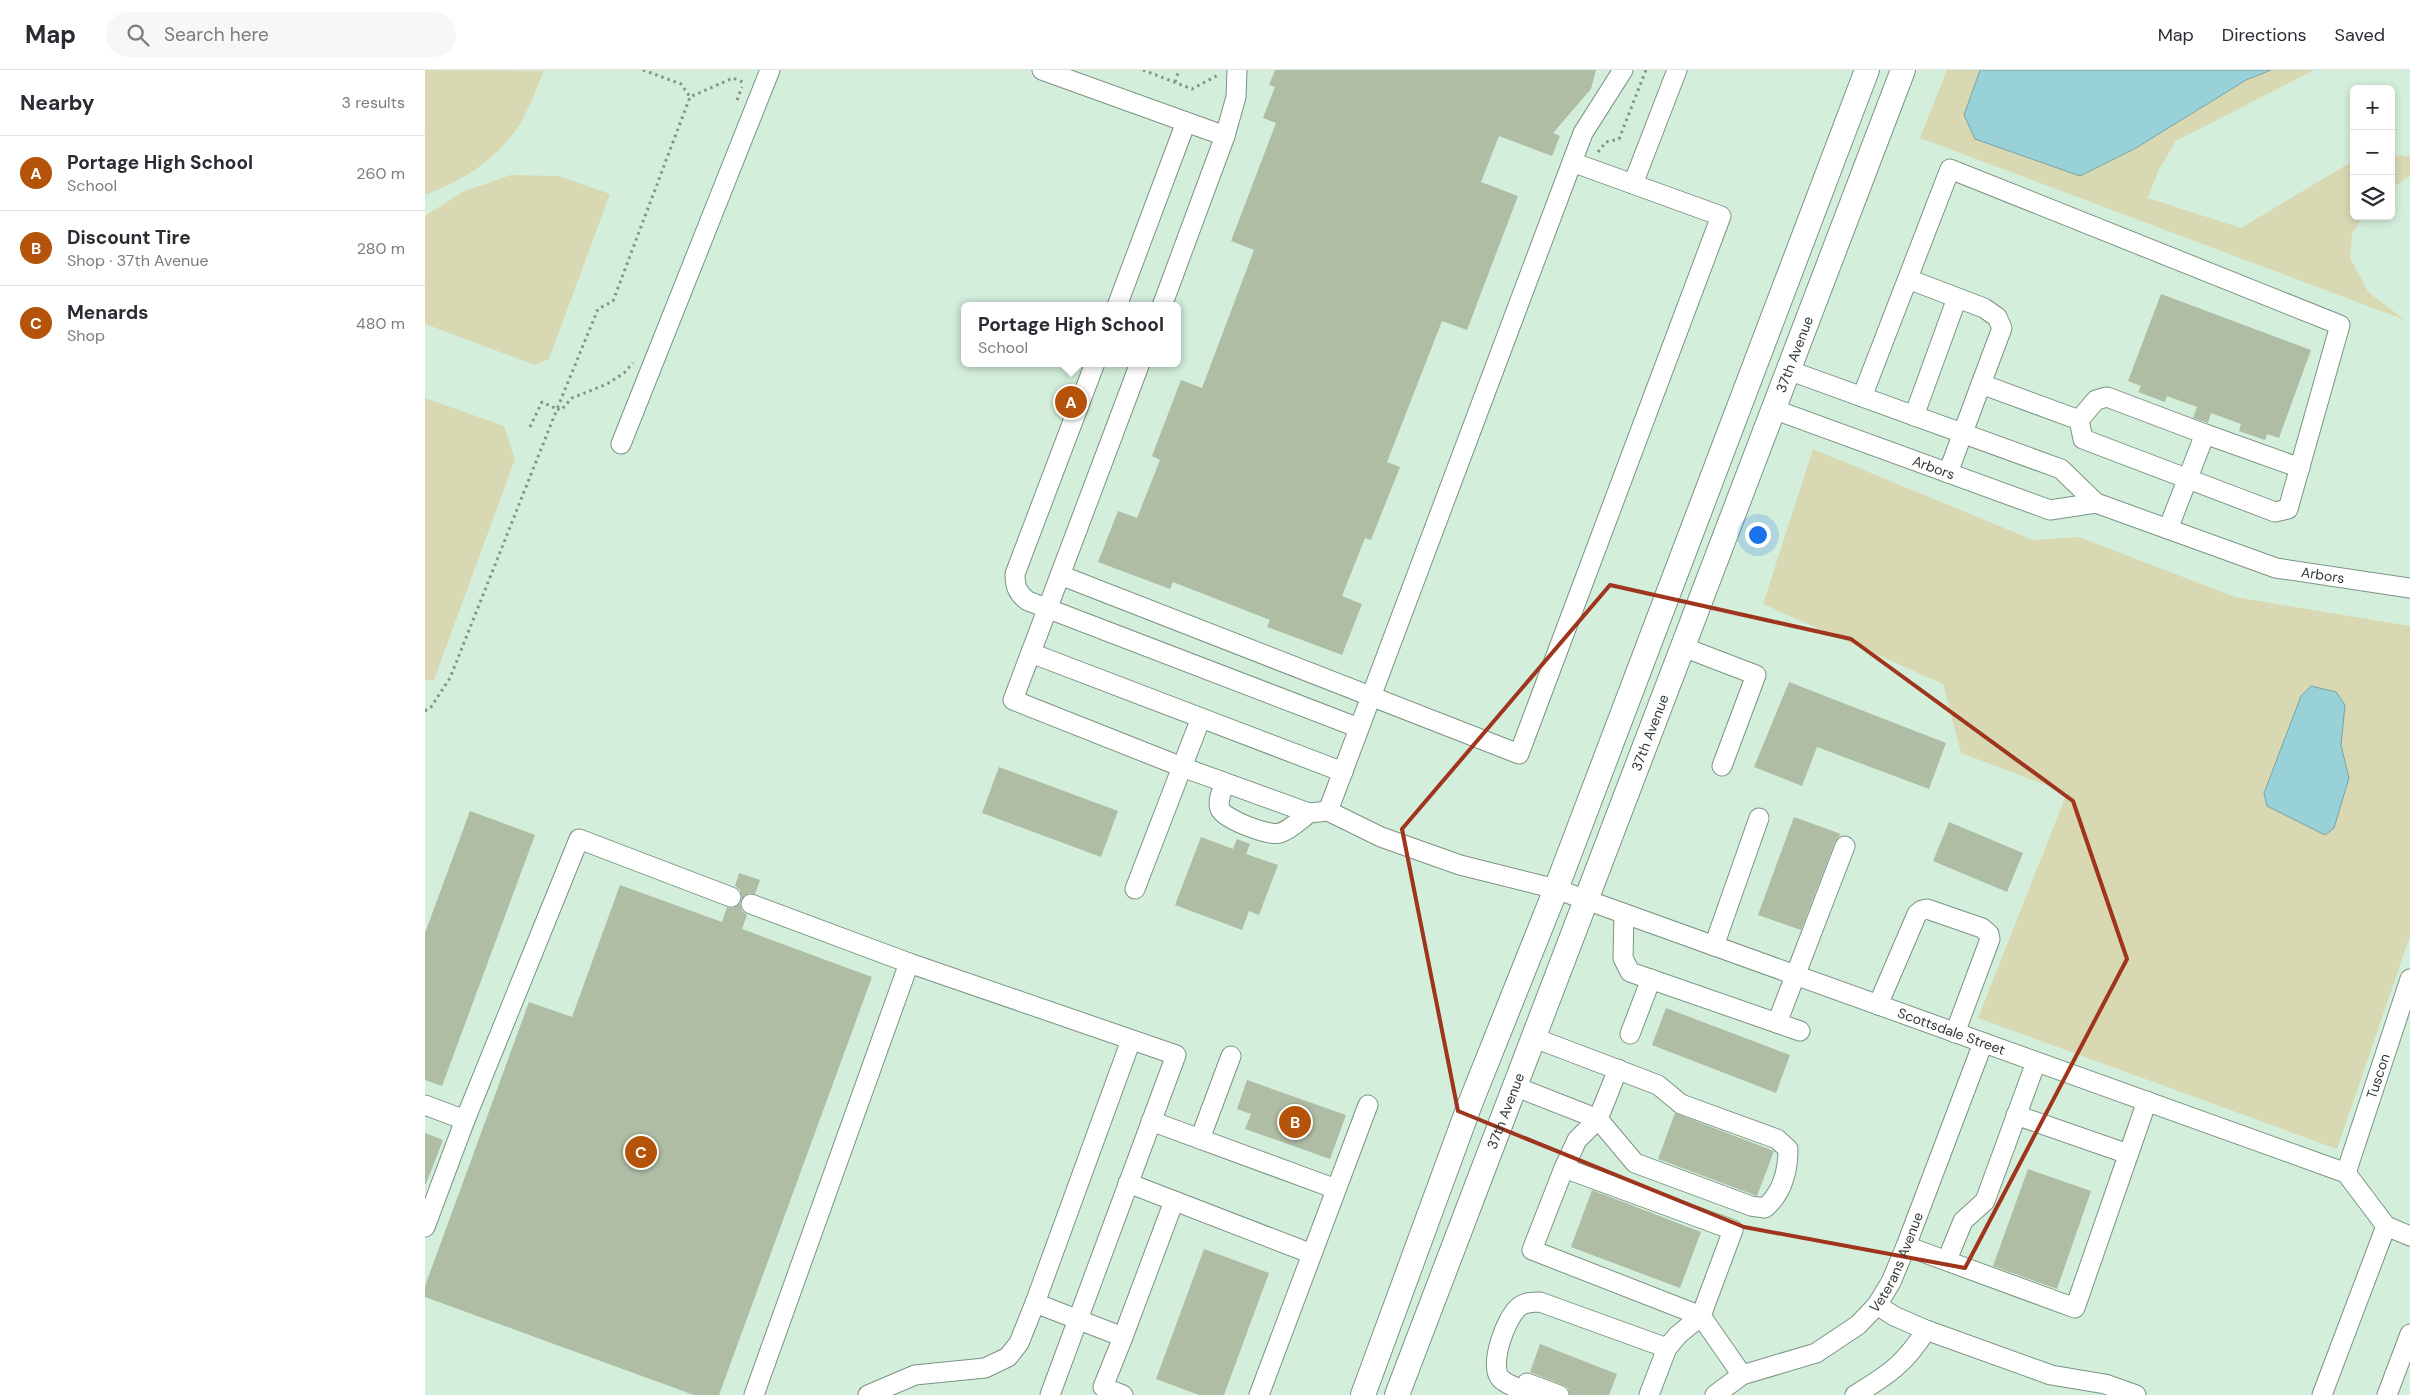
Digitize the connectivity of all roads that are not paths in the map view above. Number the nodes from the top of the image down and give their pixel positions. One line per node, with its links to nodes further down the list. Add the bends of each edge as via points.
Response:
1 (770, 70): 26 (street)
2 (1042, 70): 8 (street)
3 (1237, 70): 9 (street, via 1236,97)
4 (1623, 70): 10 (street, via 1586,126)
5 (1677, 70): 11 (street)
6 (1867, 70): 49 (main road)
7 (1903, 70): 18 (main road, 37th Avenue)
8 (1186, 122): 9 (street); 14 (street)
9 (1225, 136): 15 (street)
10 (1572, 162): 11 (street); 37 (street)
11 (1633, 184): 37 (street, via 1721,216 1519,754)
12 (1908, 279): 13 (street); 20 (street); 27 (street, via 1950,169 2340,325)
13 (1957, 298): 19 (street, via 1990,312 1997,317 2002,328); 22 (street)
14 (1118, 302)
15 (1163, 302)
16 (1093, 367): 34 (street, via 1015,574 1015,586 1021,596)
17 (1138, 367): 32 (street)
18 (1788, 370): 20 (street, Arbors); 21 (main road, 37th Avenue)
19 (1981, 384): 23 (street); 24 (street)
20 (1862, 397): 22 (street, Arbors)
21 (1773, 408): 28 (street, Arbors); 35 (main road, 37th Avenue)
22 (1914, 416): 24 (street, Arbors)
23 (2079, 420): 25 (street, via 2096,400 2107,397); 29 (street, via 2083,439)
24 (1963, 433): 28 (street); 30 (street, Arbors, via 2061,469)
25 (2205, 434): 27 (street); 29 (street)
26 (621, 444)
27 (2300, 468): 29 (street, via 2288,509 2275,512)
28 (1948, 472): 30 (street, Arbors, via 2050,510)
29 (2187, 478): 31 (street)
30 (2096, 503): 31 (street, Arbors)
31 (2168, 529): 33 (street, Arbors, via 2276,568)
32 (1060, 575): 34 (street); 37 (street)
33 (2410, 588)
34 (1048, 608): 36 (street); 39 (street)
35 (1683, 647): 40 (street, via 1755,675); 51 (main road, 37th Avenue)
36 (1031, 653): 38 (street); 41 (street, via 1013,700)
37 (1370, 698): 39 (street)
38 (1201, 718): 41 (street); 42 (street)
39 (1359, 728): 42 (street)
40 (1722, 766)
41 (1182, 767): 43 (street); 48 (street)
42 (1343, 772): 44 (street)
43 (1225, 783): 45 (street); 45 (street, via 1219,798 1220,810 1226,817 1271,834 1280,833)
44 (1328, 811): 45 (street); 49 (street, Scottsdale Street, via 1381,837 1460,865)
45 (1309, 814)
46 (1759, 818): 54 (street)
47 (1845, 846): 56 (street)
48 (1135, 889)
49 (1556, 890): 51 (street, Scottsdale Street); 108 (main road, via 1470,1104)
50 (731, 897): 76 (street, via 579,839)
51 (1587, 900): 53 (street, Scottsdale Street); 64 (main road, 37th Avenue)
52 (751, 904): 55 (street)
53 (1624, 914): 54 (street, Scottsdale Street); 58 (street, via 1623,958 1630,972)
54 (1714, 946): 56 (street, Scottsdale Street)
55 (909, 963): 65 (street); 103 (street)
56 (1795, 975): 59 (street, Scottsdale Street); 60 (street)
57 (2410, 978): 81 (street, Tuscon)
58 (1651, 979): 60 (street); 63 (street)
59 (1878, 1005): 62 (street, Scottsdale Street); 62 (street, via 1917,914 1922,910 1982,928 1990,939)
60 (1777, 1023): 61 (street)
61 (1800, 1031)
62 (1955, 1032): 66 (street, Scottsdale Street)
63 (1630, 1034)
64 (1532, 1037): 69 (street); 70 (main road, 37th Avenue)
65 (1131, 1040): 77 (street, via 1176,1056); 91 (street)
66 (1983, 1043): 68 (street, Scottsdale Street); 88 (street, Veterans Avenue)
67 (1231, 1056): 78 (street)
68 (2036, 1062): 71 (street, Scottsdale Street); 74 (street)
69 (1618, 1069): 75 (street); 75 (street, via 1658,1085 1681,1104 1777,1139 1788,1149 1785,1176 1775,1199 1765,1208 1751,1206 1635,1163)
70 (1514, 1086): 75 (street); 109 (main road, 37th Avenue)
71 (2147, 1101): 79 (street); 81 (street, Scottsdale Street)
72 (425, 1105): 76 (street)
73 (1368, 1105): 83 (street)
74 (2016, 1115): 79 (street); 90 (street, via 1985,1201 1963,1221)
75 (1598, 1119): 80 (street, via 1577,1140)
76 (465, 1120): 86 (street)
77 (1151, 1121): 78 (street); 82 (street)
78 (1200, 1139): 83 (street)
79 (2128, 1154): 90 (street, via 2075,1308)
80 (1564, 1168): 94 (street, via 1532,1250); 94 (street, via 1733,1230)
81 (2347, 1173): 85 (street)
82 (1128, 1184): 84 (street); 95 (street)
83 (1336, 1189): 89 (street)
84 (1174, 1200): 89 (street); 98 (street)
85 (2386, 1226): 87 (street); 116 (street)
86 (425, 1227)
87 (2410, 1236)
88 (1906, 1246): 90 (street); 92 (street, Veterans Avenue)
89 (1312, 1254): 107 (street)
90 (1947, 1260)
91 (1035, 1303): 95 (street); 104 (street, via 1019,1343 1008,1357 985,1368 915,1375)
92 (1877, 1305): 96 (street); 100 (street, Veterans Avenue, via 1857,1325 1816,1353)
93 (1582, 1316): 99 (street); 110 (street, via 1541,1302 1528,1302 1511,1316 1495,1356 1495,1367 1506,1383); 111 (street, via 1560,1319 1541,1314 1524,1319 1507,1356 1509,1372 1515,1378)
94 (1701, 1316): 99 (street); 100 (street)
95 (1078, 1320): 98 (street); 105 (street)
96 (1926, 1330): 101 (street); 114 (street, via 1912,1353 1893,1371)
97 (2410, 1334): 117 (street)
98 (1123, 1337): 106 (street, via 1103,1387)
99 (1667, 1348): 112 (street)
100 (1742, 1375): 113 (street, Veterans Avenue)
101 (2079, 1387): 102 (street)
102 (2113, 1391): 115 (street)
103 (754, 1395)
104 (868, 1395)
105 (1050, 1395)
106 (1123, 1395)
107 (1259, 1395)
108 (1363, 1395)
109 (1397, 1395)
110 (1538, 1395)
111 (1559, 1395)
112 (1649, 1395)
113 (1715, 1395)
114 (1855, 1395)
115 (2136, 1395)
116 (2322, 1395)
117 (2387, 1395)

